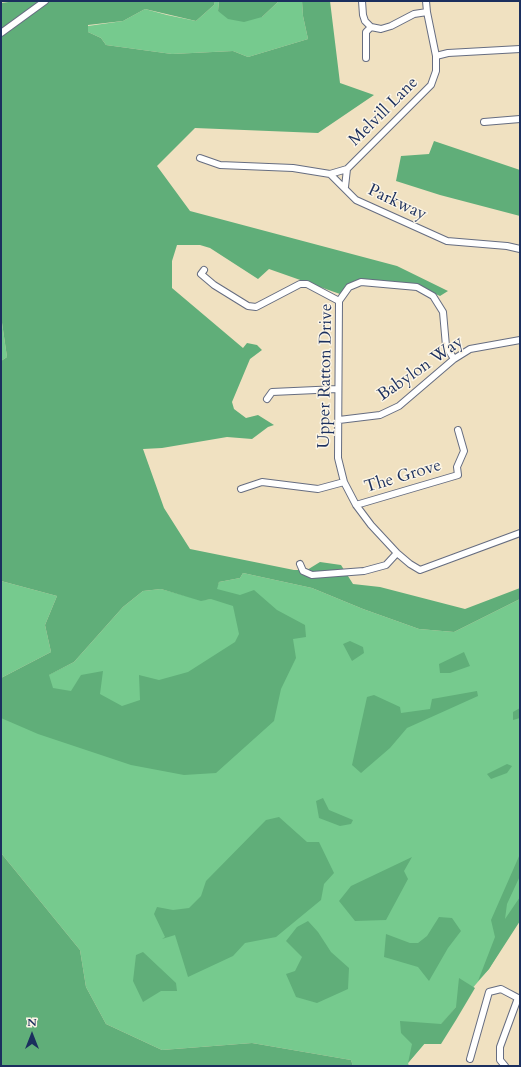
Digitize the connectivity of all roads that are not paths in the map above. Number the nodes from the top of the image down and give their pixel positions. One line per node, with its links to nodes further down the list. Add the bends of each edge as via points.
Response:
1 (45, 1): 6 (street)
2 (362, 1): 5 (street, via 365,21)
3 (426, 1): 4 (street, Melvill Lane)
4 (426, 12): 5 (street, via 414,14 386,27); 8 (street, Melvill Lane)
5 (371, 27): 9 (street, via 366,38)
6 (1, 33)
7 (520, 49): 8 (street)
8 (436, 56): 13 (street, Melvill Lane, via 436,71 431,85)
9 (366, 58)
10 (520, 120): 11 (street)
11 (484, 122)
12 (200, 158): 14 (street, via 220,165 293,168)
13 (347, 169): 14 (street); 15 (street)
14 (330, 174): 15 (street, Parkway)
15 (346, 188): 16 (street, Parkway, via 356,200 447,241)
16 (520, 249)
17 (204, 270): 18 (street, via 201,274 214,285 248,306 256,307 300,284 307,284)
18 (339, 300): 20 (street, Upper Ratton Drive, via 349,287 361,282 417,287 433,296 443,312 446,346); 21 (street, Upper Ratton Drive)
19 (520, 340): 20 (street, Babylon Way, via 470,349)
20 (454, 360): 23 (street, Babylon Way, via 399,406 380,415)
21 (338, 389): 22 (street, via 271,390); 23 (street, Upper Ratton Drive)
22 (267, 399)
23 (339, 420): 25 (street, Upper Ratton Drive, via 338,458)
24 (458, 430): 27 (street, The Grove, via 464,451 457,468 458,475)
25 (344, 482): 26 (street, via 318,489 262,482); 27 (street, Upper Ratton Drive)
26 (241, 489)
27 (356, 505): 29 (street, Upper Ratton Drive)
28 (520, 533): 29 (street, Upper Ratton Drive, via 420,570)
29 (397, 552): 30 (street, via 386,565 364,571 312,575 303,571)
30 (300, 564)
31 (519, 998): 32 (street, via 501,989 489,992); 33 (street, via 500,1047 500,1060)
32 (470, 1059)
33 (505, 1066)

